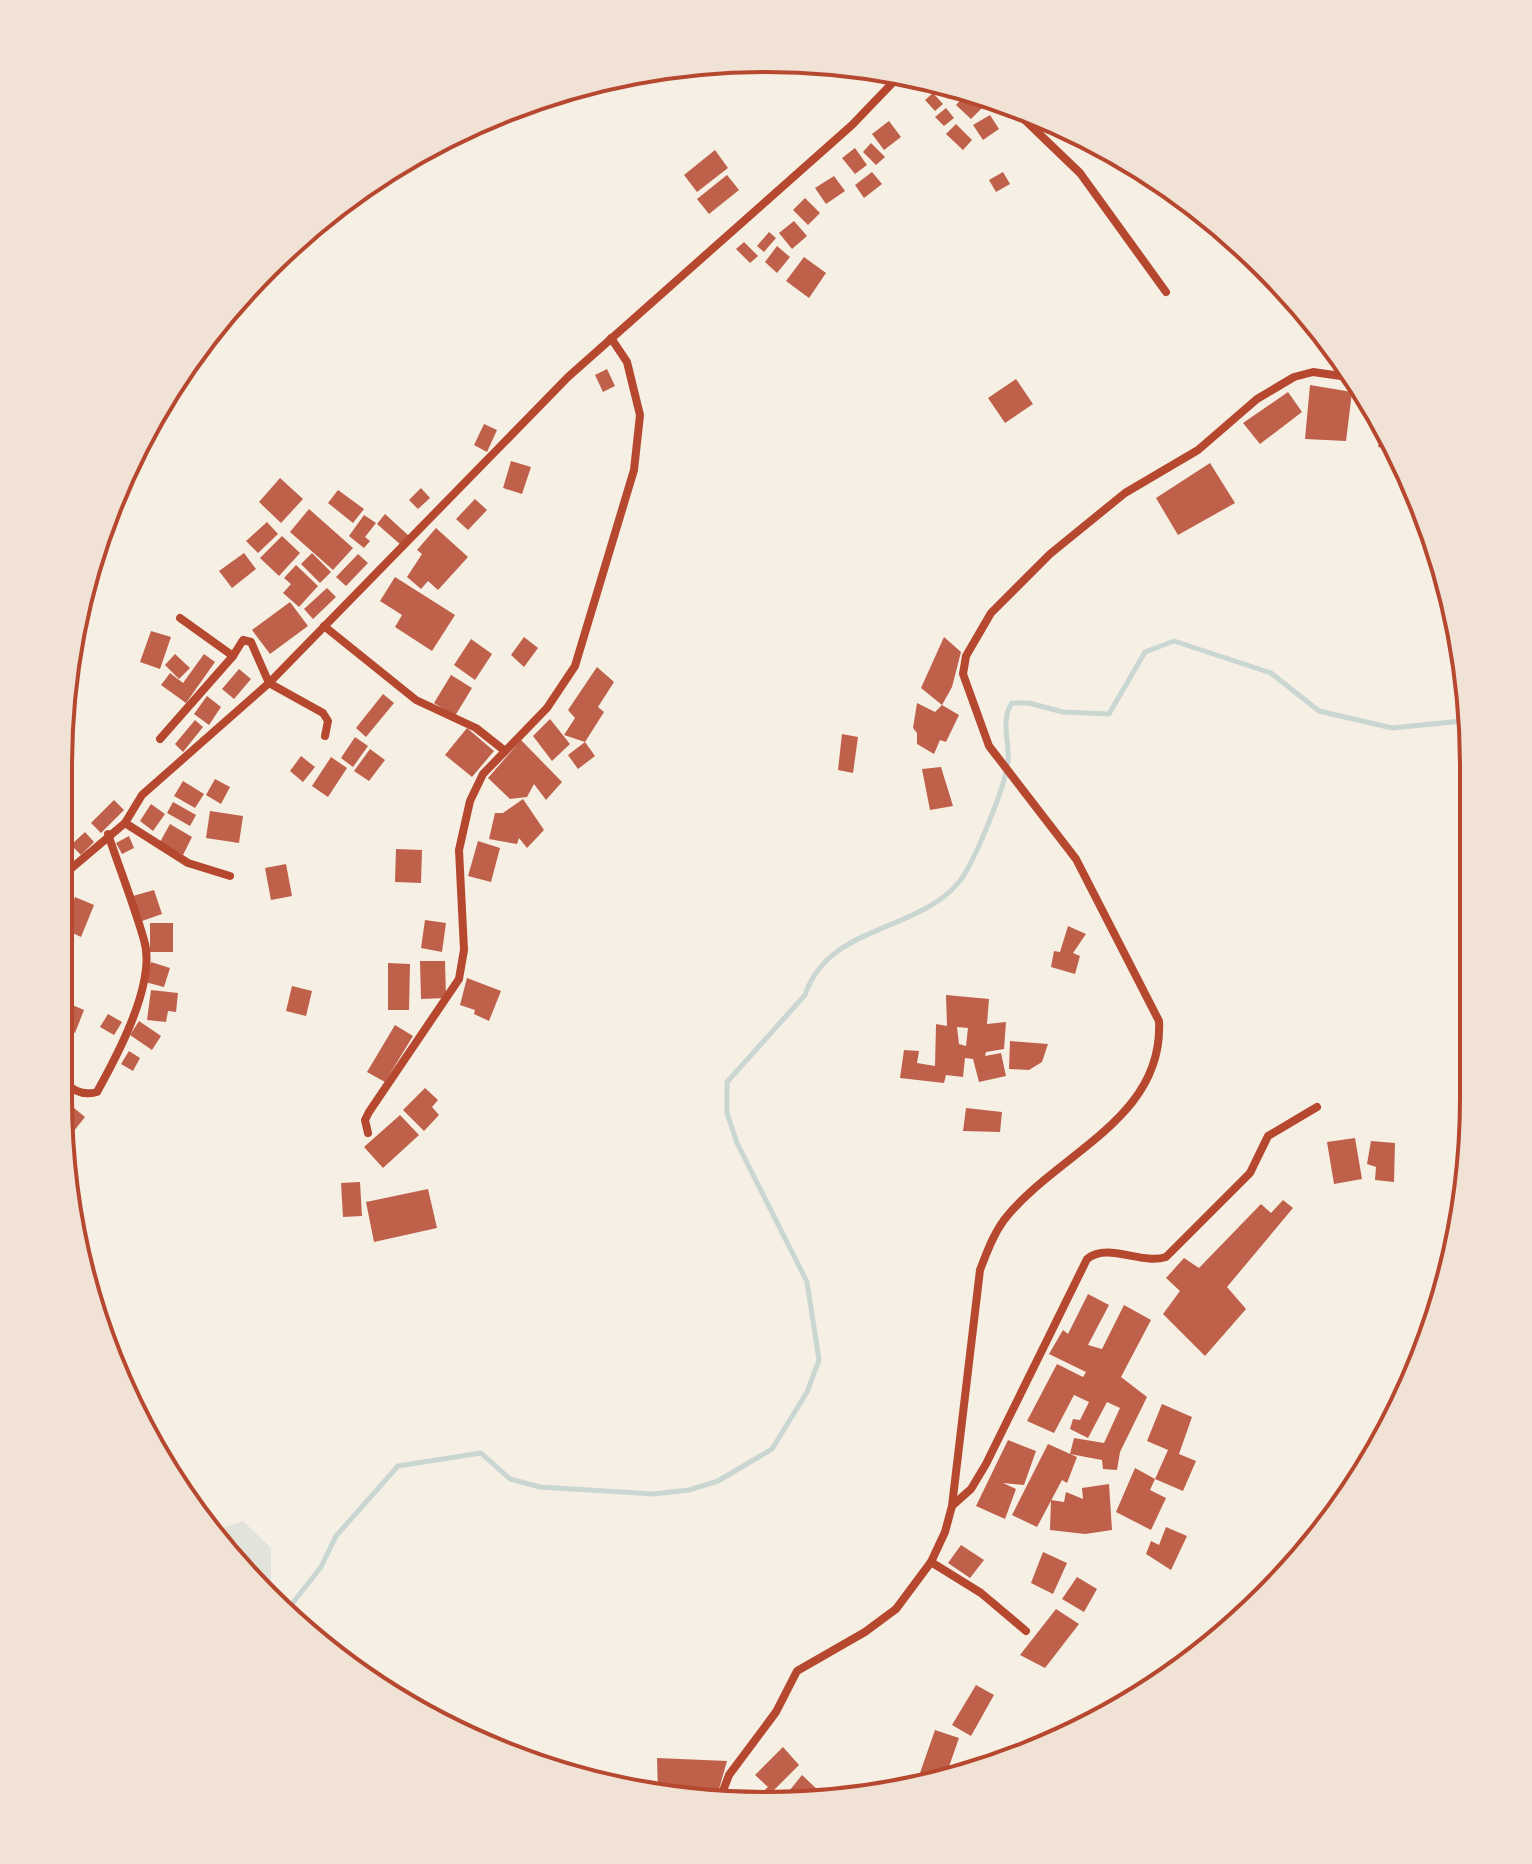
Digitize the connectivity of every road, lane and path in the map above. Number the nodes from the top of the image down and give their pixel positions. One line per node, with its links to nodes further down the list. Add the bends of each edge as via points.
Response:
1 (892, 84): 4 (street)
2 (1029, 124): 3 (street, via 1080,173)
3 (1166, 292)
4 (611, 338): 7 (street); 12 (street, via 627,362 640,415 634,470 575,666 547,708)
5 (1341, 377): 20 (street, via 1304,373 1257,399 1198,450 1114,501 991,613 966,656 963,674 989,746 1076,859 1159,1021 1160,1043 1141,1094 1005,1218 993,1236 980,1270)
6 (180, 618): 8 (street)
7 (324, 626): 9 (street); 12 (street, via 416,700 476,728)
8 (233, 656): 9 (street, via 243,640 251,642); 11 (street)
9 (269, 683): 10 (street, via 323,713 328,721); 13 (street, via 142,795)
10 (325, 736)
11 (160, 739)
12 (505, 751): 19 (street, via 483,774 462,833 464,950 459,979 369,1112)
13 (125, 823): 14 (street); 16 (street, via 188,863)
14 (108, 834): 15 (street); 17 (street, via 145,941 146,965 122,1044 97,1092 86,1095)
15 (72, 863)
16 (230, 876)
17 (72, 1089)
18 (1317, 1107): 20 (street, via 1268,1136 1250,1173 1166,1257 1149,1260 1102,1252 1087,1259 986,1464 971,1489)
19 (368, 1133)
20 (952, 1506): 21 (street)
21 (931, 1562): 22 (street, via 981,1593); 23 (street, via 896,1609 797,1671)
22 (1026, 1631)
23 (723, 1791)

